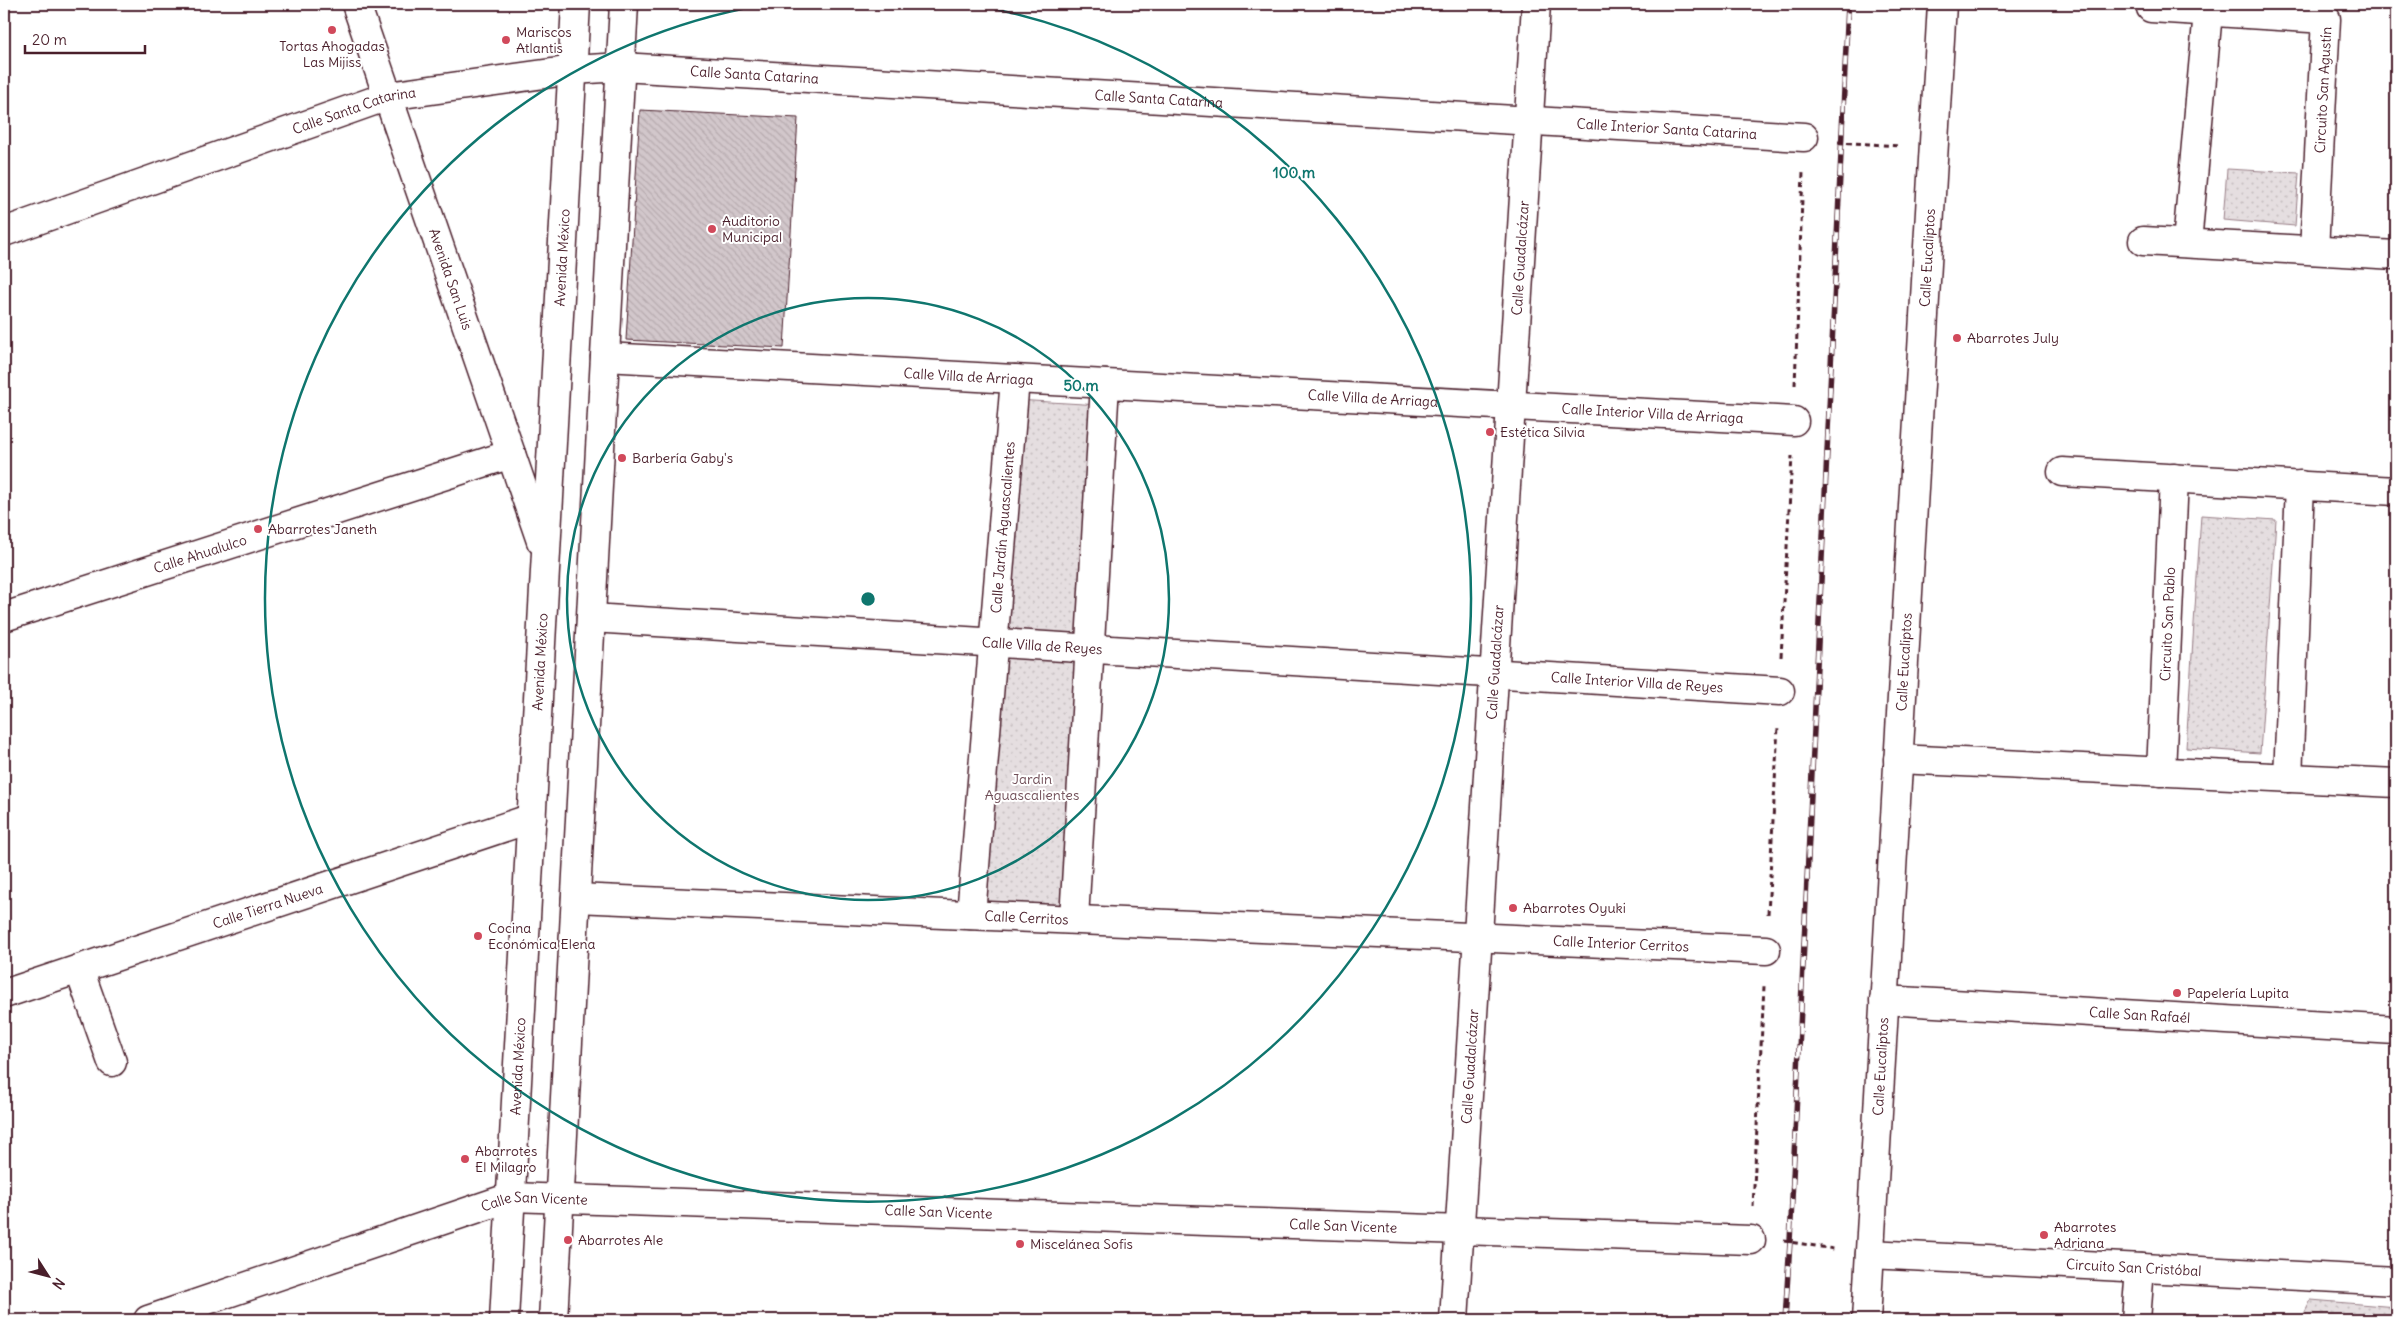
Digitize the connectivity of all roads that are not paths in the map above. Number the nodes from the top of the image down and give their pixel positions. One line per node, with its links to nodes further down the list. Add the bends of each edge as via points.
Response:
1 (356, 4): 10 (street, Avenida San Luis)
2 (576, 4): 9 (street, Avenida México)
3 (624, 4): 8 (street)
4 (1536, 4): 11 (street, Calle Guadalcázar)
5 (1942, 4): 35 (street, Calle Eucaliptos)
6 (2151, 8): 7 (street, Circuito San Agustín)
7 (2208, 12): 15 (street); 16 (street, Circuito San Agustín, via 2326,19)
8 (621, 67): 9 (street, Calle Santa Catarina); 11 (street, Calle Santa Catarina); 18 (street)
9 (573, 70): 10 (street, Calle Santa Catarina); 28 (street, Avenida México)
10 (388, 96): 13 (street, Calle Santa Catarina); 23 (street, Avenida San Luis)
11 (1529, 121): 12 (street, Calle Interior Santa Catarina); 21 (street, Calle Guadalcázar)
12 (1804, 137)
13 (4, 232)
14 (2143, 241): 15 (street)
15 (2186, 243): 16 (street)
16 (2314, 250): 17 (street)
17 (2396, 255)
18 (605, 358): 19 (street, Calle Villa de Arriaga); 30 (street)
19 (1015, 379): 20 (street, Calle Villa de Arriaga); 31 (street, Calle Jardín Aguascalientes)
20 (1105, 384): 21 (street, Calle Villa de Arriaga); 32 (street)
21 (1511, 406): 22 (street, Calle Interior Villa de Arriaga); 33 (street, Calle Guadalcázar)
22 (1794, 421)
23 (511, 454): 28 (street, Avenida San Luis); 29 (street, Calle Ahualulco)
24 (2062, 472): 25 (street)
25 (2174, 478): 26 (street); 36 (street, Circuito San Pablo)
26 (2300, 486): 27 (street); 37 (street)
27 (2396, 491)
28 (546, 554): 39 (street, Avenida México)
29 (4, 617)
30 (590, 618): 31 (street, Calle Villa de Reyes); 40 (street)
31 (993, 643): 32 (street, Calle Villa de Reyes); 41 (street, Calle Jardín Aguascalientes)
32 (1089, 648): 33 (street, Calle Villa de Reyes); 42 (street)
33 (1494, 673): 34 (street, Calle Interior Villa de Reyes); 43 (street, Calle Guadalcázar)
34 (1780, 691)
35 (1898, 759): 36 (street); 47 (street, Calle Eucaliptos)
36 (2161, 772): 37 (street)
37 (2288, 778): 38 (street)
38 (2396, 783)
39 (532, 818): 45 (street, Calle Tierra Nueva); 50 (street, Avenida México)
40 (576, 898): 41 (street, Calle Cerritos); 51 (street)
41 (971, 915): 42 (street, Calle Cerritos)
42 (1074, 919): 43 (street, Calle Cerritos)
43 (1478, 937): 44 (street, Calle Interior Cerritos); 52 (street, Calle Guadalcázar)
44 (1766, 950)
45 (78, 969): 46 (street, Calle Tierra Nueva); 49 (street)
46 (4, 994)
47 (1884, 1000): 48 (street, Calle San Rafaél); 54 (street, Calle Eucaliptos)
48 (2396, 1030)
49 (112, 1062)
50 (511, 1197): 51 (street, Calle San Vicente); 57 (street, Calle San Vicente); 58 (street, Avenida México)
51 (560, 1198): 52 (street, Calle San Vicente); 59 (street)
52 (1460, 1230): 53 (street, Calle San Vicente); 60 (street, Calle Guadalcázar)
53 (1751, 1240)
54 (1870, 1254): 55 (street, Circuito San Cristóbal); 61 (street, Calle Eucaliptos)
55 (2140, 1268): 56 (street, Circuito San Cristóbal); 62 (street)
56 (2396, 1281)
57 (148, 1320)
58 (504, 1320)
59 (553, 1320)
60 (1454, 1320)
61 (1866, 1320)
62 (2136, 1320)

